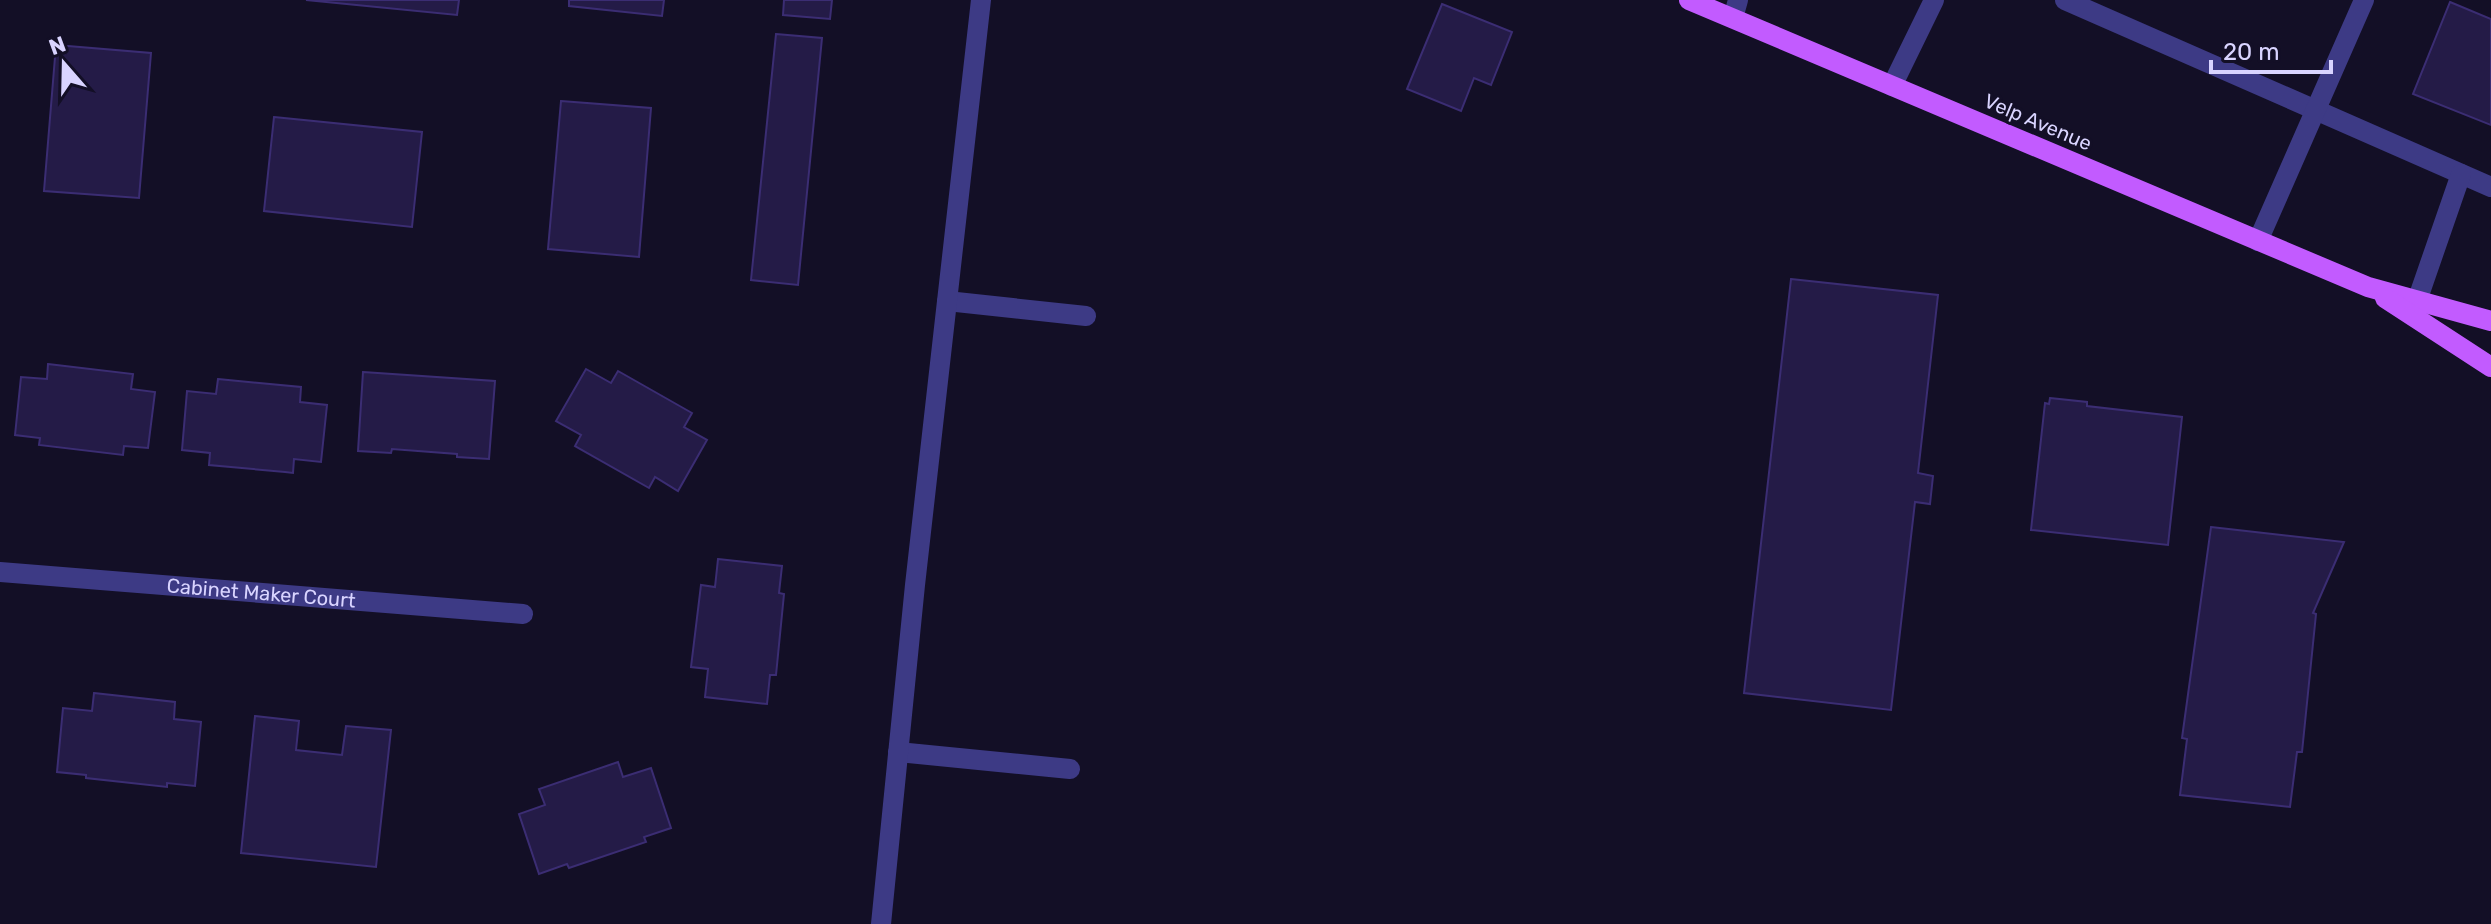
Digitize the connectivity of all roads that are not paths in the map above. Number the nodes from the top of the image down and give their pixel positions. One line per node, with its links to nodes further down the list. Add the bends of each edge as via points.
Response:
1 (981, 0): 13 (street)
2 (1689, 0): 6 (main road, Velp Avenue)
3 (1934, 0): 7 (street)
4 (2065, 0): 8 (street)
5 (2364, 0): 8 (street)
6 (1736, 9): 7 (main road, Velp Avenue)
7 (1892, 86): 11 (main road, Velp Avenue)
8 (2316, 109): 9 (street); 11 (street)
9 (2461, 174): 10 (street); 14 (street)
10 (2491, 187)
11 (2258, 241): 12 (main road, Velp Avenue)
12 (2368, 287): 14 (main road, Velp Avenue); 17 (main road, Velp Avenue)
13 (947, 301): 15 (street); 20 (street)
14 (2417, 301): 16 (main road, Velp Avenue)
15 (1086, 316)
16 (2491, 321)
17 (2491, 367)
18 (0, 572): 19 (street, Cabinet Maker Court)
19 (523, 614)
20 (898, 752): 21 (street); 22 (street)
21 (1070, 769)
22 (881, 924)

